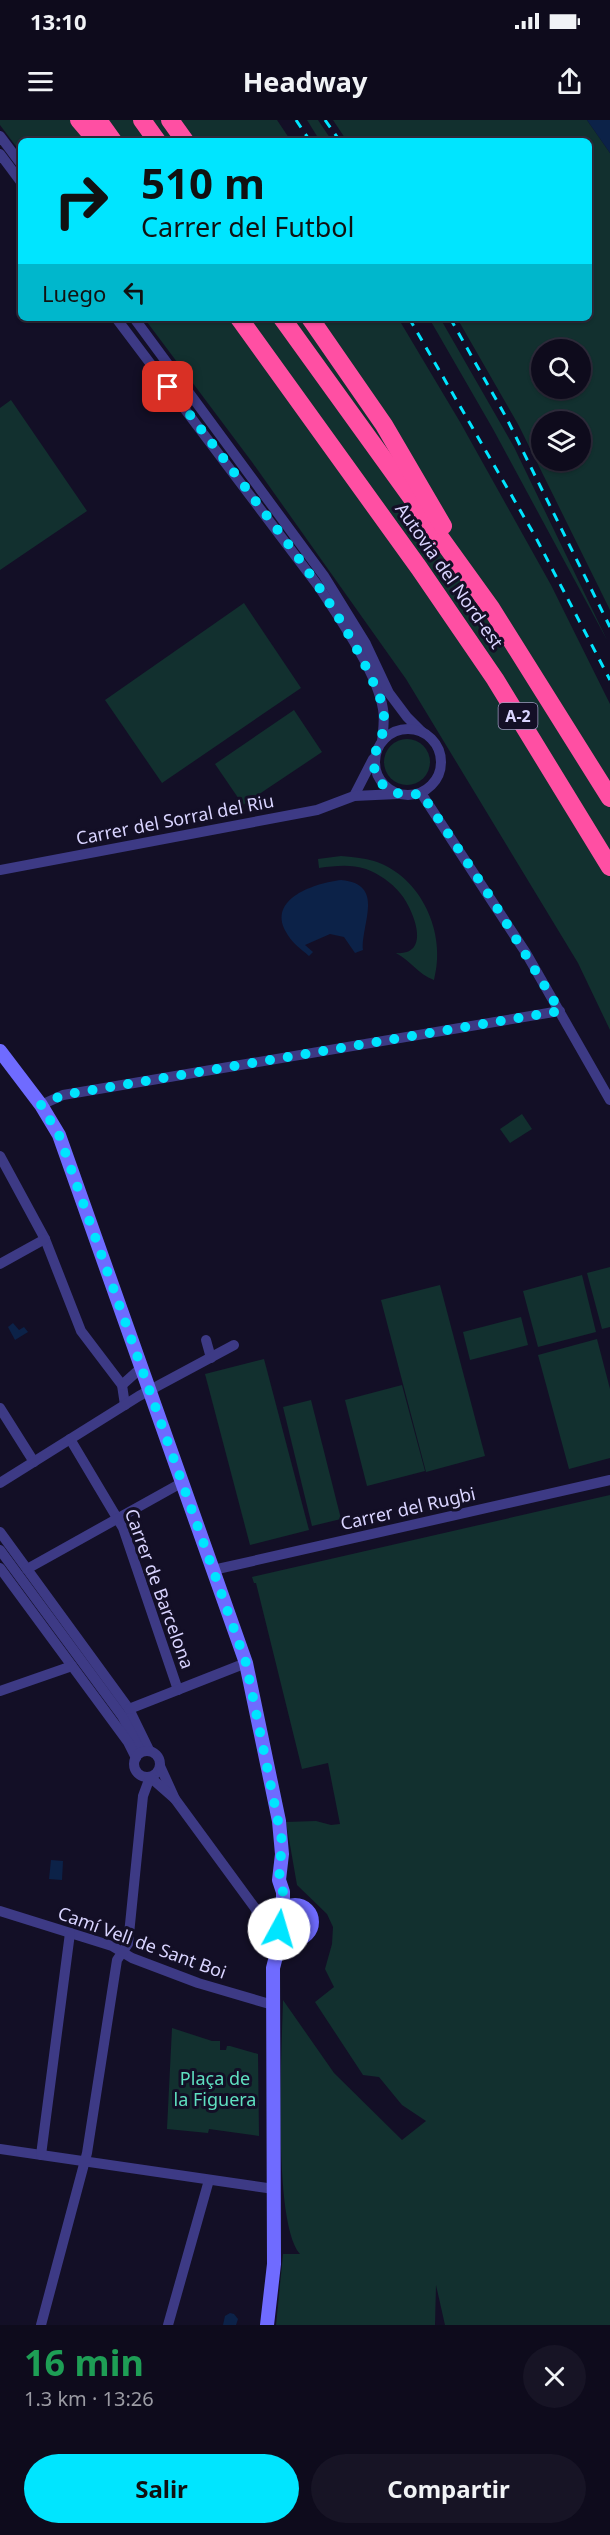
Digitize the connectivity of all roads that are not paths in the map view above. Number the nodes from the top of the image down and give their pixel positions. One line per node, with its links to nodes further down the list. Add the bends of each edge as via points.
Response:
1 (79, 120): 6 (highway)
2 (98, 120): 7 (highway)
3 (142, 120): 8 (highway)
4 (170, 120): 9 (highway)
5 (0, 136): 11 (street)
6 (94, 138)
7 (111, 138)
8 (155, 138)
9 (183, 138)
10 (0, 154): 12 (street)
11 (18, 160)
12 (18, 178)
13 (118, 321): 20 (street, via 319,587 344,626 383,708)
14 (136, 321): 19 (street, via 324,576 366,644 389,693)
15 (240, 321): 26 (highway, Autovia del Nord-est / A-2, via 495,679)
16 (284, 321): 18 (highway, Autovia del Nord-est / A-2)
17 (312, 321): 18 (highway, via 384,424)
18 (484, 598): 25 (highway, Autovia del Nord-est / A-2)
19 (422, 732): 20 (street, via 401,730); 22 (street, via 435,743 441,760 435,781)
20 (382, 741): 21 (street)
21 (375, 756): 23 (street, via 379,778); 24 (street)
22 (421, 793): 23 (street); 28 (street)
23 (397, 794): 24 (street, Carrer del Sorral del Riu)
24 (354, 796): 27 (street, Carrer del Sorral del Riu, via 317,810)
25 (610, 798)
26 (610, 867)
27 (0, 870)
28 (560, 1011): 30 (street); 31 (street, via 63,1095)
29 (0, 1051): 31 (main road)
30 (610, 1100)
31 (41, 1105): 38 (main road, via 59,1135)
32 (0, 1156): 33 (street)
33 (45, 1239): 34 (street); 39 (street, via 81,1331)
34 (0, 1264)
35 (206, 1340): 37 (street)
36 (234, 1345): 37 (street)
37 (211, 1358): 40 (street)
38 (142, 1367): 39 (street); 40 (main road)
39 (122, 1386): 41 (street)
40 (151, 1391): 41 (street); 46 (main road)
41 (125, 1405): 43 (street)
42 (0, 1408): 44 (street)
43 (70, 1439): 44 (street); 48 (street, Carrer de Barcelona)
44 (34, 1462): 47 (street)
45 (610, 1480): 53 (street, Carrer del Rugbi)
46 (183, 1482): 48 (street); 53 (main road)
47 (0, 1483)
48 (117, 1519): 52 (street); 56 (street, Carrer de Barcelona)
49 (0, 1532): 52 (street)
50 (0, 1550): 59 (street, via 122,1716)
51 (0, 1568): 55 (street)
52 (27, 1569): 58 (street)
53 (213, 1570): 54 (main road)
54 (246, 1663): 56 (street); 63 (main road, via 279,1821)
55 (72, 1666): 57 (street); 59 (street, via 128,1742)
56 (178, 1690): 58 (street)
57 (0, 1691)
58 (129, 1708): 59 (street)
59 (141, 1752): 60 (street, via 159,1757); 61 (street, via 136,1770)
60 (160, 1766): 61 (street); 62 (street)
61 (150, 1777): 62 (street); 71 (street, via 143,1796 128,1944)
62 (175, 1798): 65 (street)
63 (281, 1863): 64 (main road, via 291,1892); 67 (main road)
64 (303, 1907): 67 (main road, via 291,1905); 70 (main road, via 313,1924 309,1934)
65 (255, 1908): 67 (street, via 263,1913); 68 (street, via 264,1922)
66 (0, 1911): 69 (street, Camí Vell de Sant Boi)
67 (282, 1912): 68 (main road, via 278,1921)
68 (280, 1931): 70 (main road, via 290,1939); 72 (main road)
69 (70, 1933): 71 (street, Camí Vell de Sant Boi); 75 (street)
70 (299, 1939): 72 (main road)
71 (122, 1952): 73 (street, Camí Vell de Sant Boi, via 198,1983); 76 (street, via 117,1960)
72 (273, 1968): 73 (main road)
73 (273, 2005): 78 (main road)
74 (0, 2149): 75 (street)
75 (40, 2155): 76 (street)
76 (86, 2162): 77 (street); 79 (street)
77 (209, 2180): 78 (street); 80 (street)
78 (274, 2189): 81 (main road, via 274,2264)
79 (41, 2325)
80 (168, 2325)
81 (267, 2325)

